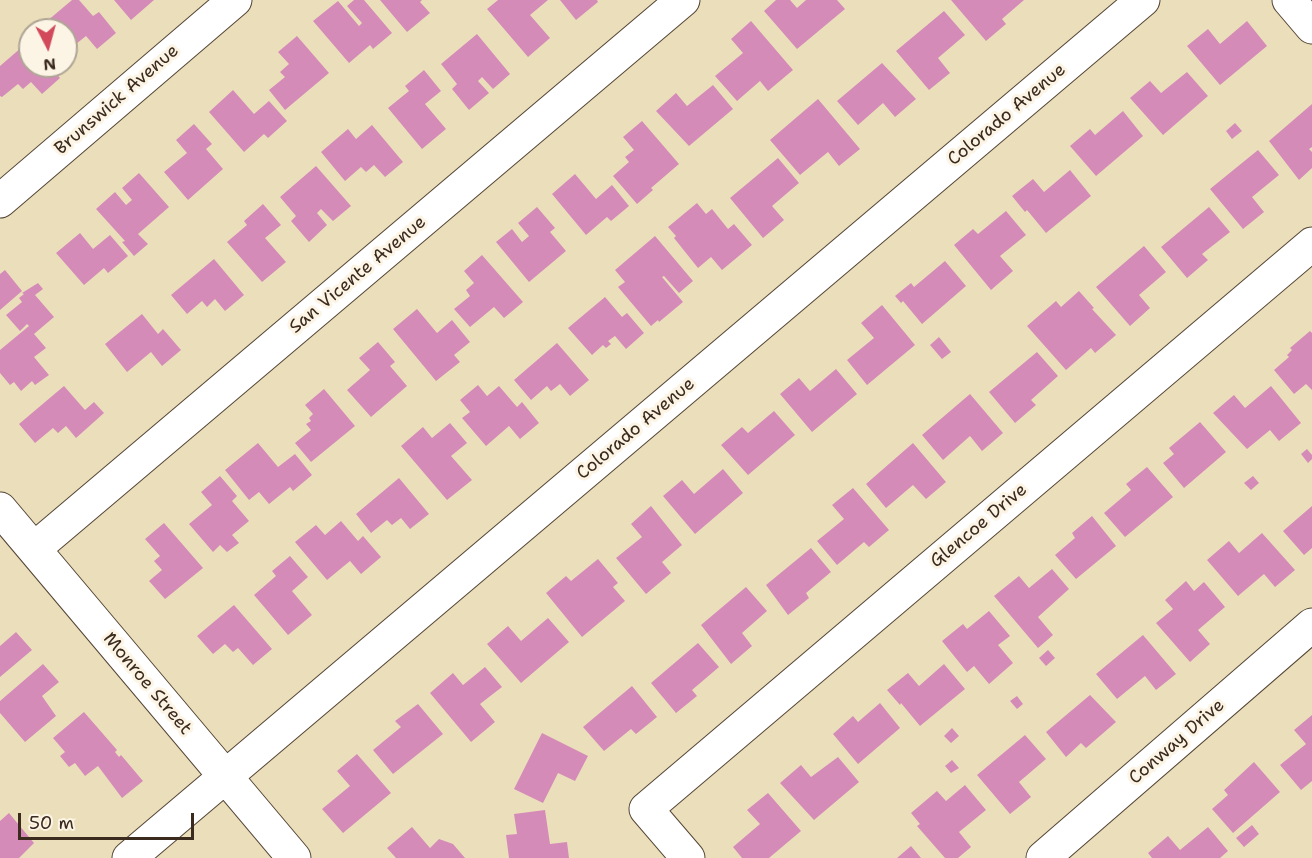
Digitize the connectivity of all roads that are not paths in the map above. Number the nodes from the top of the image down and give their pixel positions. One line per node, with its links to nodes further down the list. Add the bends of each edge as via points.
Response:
1 (235, 0): 6 (street, Brunswick Avenue)
2 (683, 0): 9 (street, San Vicente Avenue)
3 (1143, 0): 11 (street, Colorado Avenue)
4 (1289, 0): 5 (street)
5 (1312, 27)
6 (0, 201)
7 (1312, 244): 14 (street, Glencoe Drive, via 646,809)
8 (0, 509): 9 (street, Monroe Street)
9 (34, 549): 11 (street, Monroe Street)
10 (1312, 625): 15 (street, Conway Drive)
11 (225, 777): 12 (street, Colorado Avenue); 13 (street, Monroe Street)
12 (129, 858)
13 (294, 858)
14 (688, 858)
15 (1043, 858)

